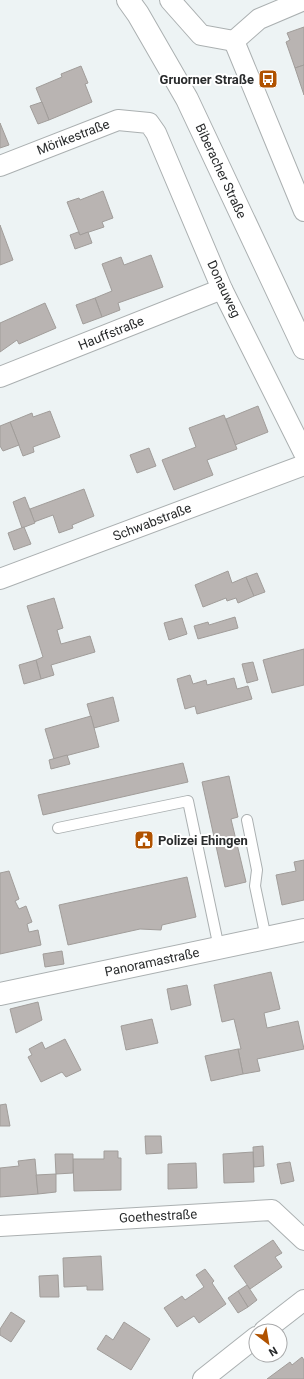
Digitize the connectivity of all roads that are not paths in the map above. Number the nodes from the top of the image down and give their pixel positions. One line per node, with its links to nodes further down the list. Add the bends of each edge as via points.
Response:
1 (128, 0): 9 (street, Biberacher Straße, via 187,99)
2 (170, 0): 4 (street, via 201,35)
3 (304, 0): 4 (street, via 259,19)
4 (234, 41): 7 (street)
5 (149, 123): 6 (street, Mörikestraße, via 118,120); 8 (street, Donauweg)
6 (0, 166)
7 (304, 212)
8 (222, 289): 10 (street, Hauffstraße); 11 (street, Donauweg)
9 (304, 348)
10 (0, 378)
11 (304, 453)
12 (304, 465): 13 (street, Schwabstraße)
13 (0, 579)
14 (247, 820): 17 (lane, via 257,870 255,886)
15 (58, 828): 18 (lane, via 188,801)
16 (304, 930): 17 (street, Panoramastraße)
17 (266, 938): 18 (street, Panoramastraße)
18 (219, 948): 19 (street, Panoramastraße)
19 (0, 994)
20 (0, 1226): 21 (street, Goethestraße, via 272,1210)
21 (304, 1240)
22 (304, 1300): 23 (street)
23 (274, 1323)
24 (248, 1343): 25 (street)
25 (203, 1379)

